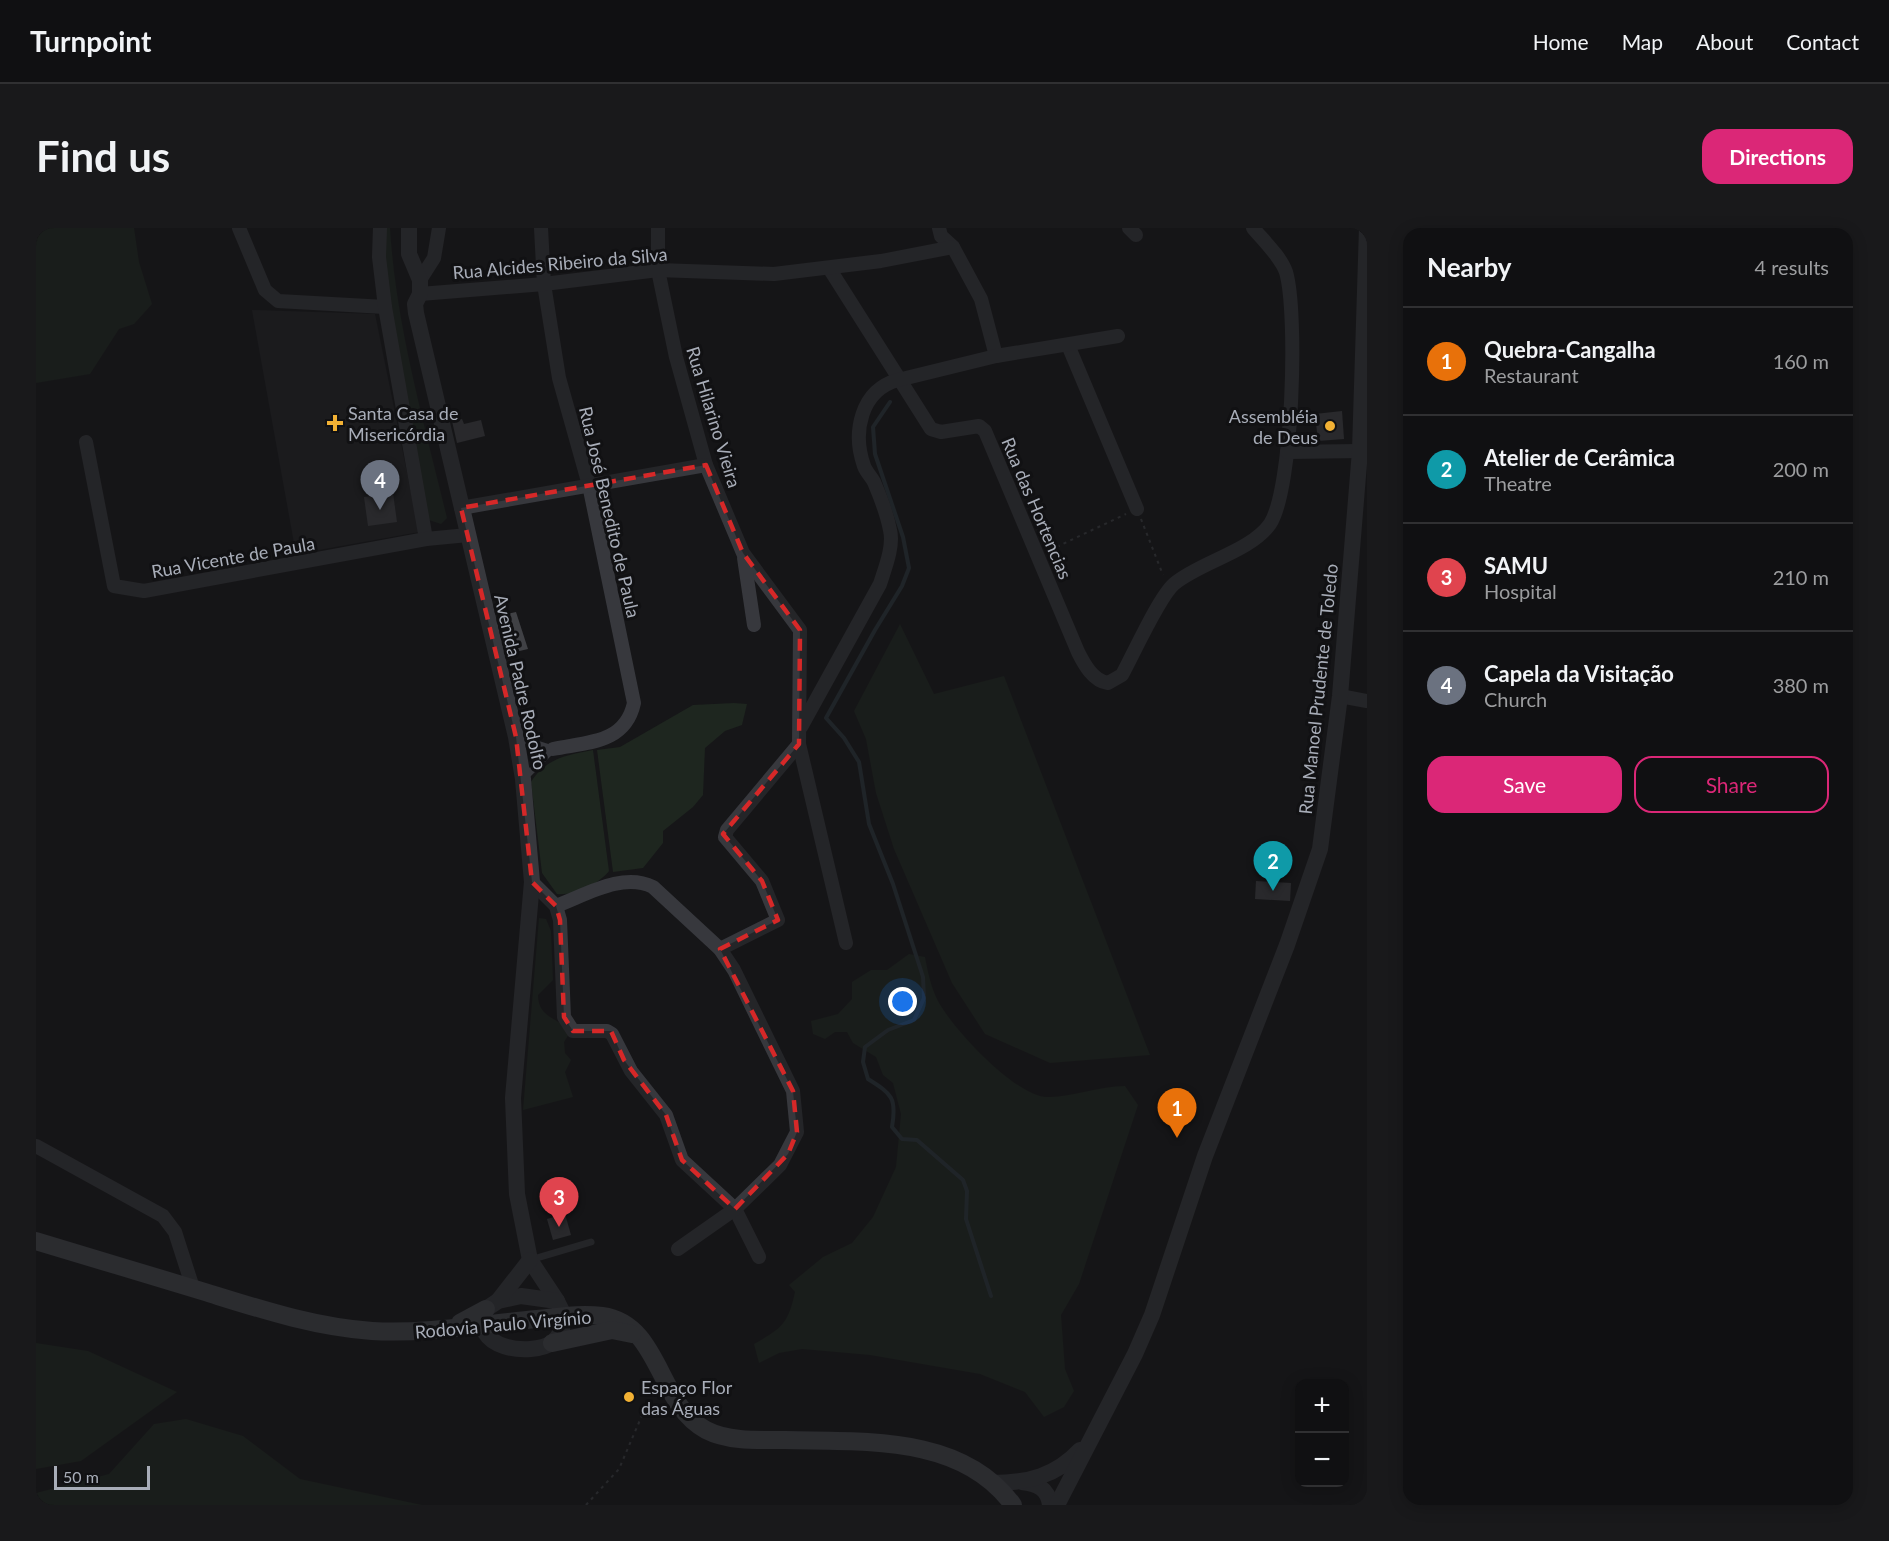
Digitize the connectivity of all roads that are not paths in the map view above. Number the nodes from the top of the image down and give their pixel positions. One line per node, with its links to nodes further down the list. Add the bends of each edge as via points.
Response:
1 (239, 228): 15 (street, via 265,290 278,302)
2 (380, 228): 15 (street)
3 (409, 228): 14 (street, Avenida Padre Rodolfo, via 409,254)
4 (438, 228): 14 (street, via 434,258)
5 (541, 228): 13 (street, Rua José Benedito de Paula)
6 (658, 228): 12 (street, Rua Hilarino Vieira)
7 (939, 228): 10 (street, via 941,236)
8 (1253, 228): 22 (street, via 1285,269 1289,288)
9 (1367, 228): 21 (street, Rua Manoel Prudente de Toledo)
10 (953, 247): 11 (street, Rua Alcides Ribeiro da Silva); 18 (street, via 981,298)
11 (829, 268): 12 (street, Rua Alcides Ribeiro da Silva, via 774,274); 19 (street, Rua das Hortencias)
12 (658, 270): 13 (street, Rua Alcides Ribeiro da Silva); 23 (street, Rua Hilarino Vieira, via 676,357)
13 (544, 284): 14 (street, Rua Alcides Ribeiro da Silva); 24 (street, Rua José Benedito de Paula, via 559,378)
14 (420, 287): 25 (street, Avenida Padre Rodolfo, via 416,313)
15 (385, 307): 28 (street)
16 (1118, 336): 17 (street)
17 (1068, 345): 18 (street); 26 (street)
18 (996, 356): 19 (street)
19 (898, 380): 22 (street, Rua das Hortencias, via 931,429 941,432 980,426 985,431 1081,658 1099,680 1108,683 1122,675 1169,589 1266,529 1277,508); 33 (street, via 883,384 867,402 858,444 891,531 888,558 880,584)
20 (86, 442): 28 (street, Rua Vicente de Paula, via 114,586 144,591)
21 (1360, 451): 22 (street); 31 (street, Rua Manoel Prudente de Toledo)
22 (1287, 452)
23 (706, 465): 24 (street); 29 (street, Rua Hilarino Vieira)
24 (588, 484): 25 (street); 36 (street, Rua José Benedito de Paula, via 634,703 627,721 610,737)
25 (461, 508): 27 (street, Avenida Padre Rodolfo)
26 (1137, 509)
27 (468, 535): 28 (street, Rua Vicente de Paula); 34 (street, Avenida Padre Rodolfo)
28 (426, 539)
29 (743, 553): 30 (street); 33 (street, Rua Hilarino Vieira, via 800,630)
30 (754, 625)
31 (1340, 696): 32 (street); 54 (street, Rua Manoel Prudente de Toledo, via 1317,860 1205,1156 1152,1316)
32 (1367, 701)
33 (800, 729): 35 (street, Rua Hilarino Vieira)
34 (516, 737): 36 (lane); 37 (street, Avenida Padre Rodolfo)
35 (799, 744): 40 (street, Rua Hilarino Vieira); 41 (street, via 725,837 762,881 778,920)
36 (553, 749): 37 (lane)
37 (523, 778): 38 (street, Avenida Padre Rodolfo)
38 (532, 882): 39 (street); 48 (street, Avenida Padre Rodolfo, via 513,1098 517,1194)
39 (556, 906): 41 (street, via 624,881 644,882); 43 (street, via 564,1017 573,1030 612,1034 631,1071 666,1115 682,1160)
40 (846, 943)
41 (720, 949): 43 (street, via 745,991 793,1091 797,1132 780,1165)
42 (36, 1146): 49 (street, via 163,1216 175,1232)
43 (735, 1209): 46 (street); 47 (street)
44 (36, 1240): 49 (main road, Rodovia Paulo Virgínio)
45 (591, 1242): 48 (lane)
46 (678, 1249)
47 (759, 1257)
48 (530, 1260): 50 (street, Avenida Padre Rodolfo); 51 (street)
49 (193, 1288): 51 (main road, Rodovia Paulo Virgínio, via 290,1318 334,1327 446,1330)
50 (561, 1309): 51 (main road, Rodovia Paulo Virgínio); 51 (street, via 521,1296); 52 (main road, Rodovia Paulo Virgínio, via 614,1318 627,1323); 53 (street, via 561,1331)
51 (488, 1311): 53 (street, via 486,1336 498,1345 536,1347)
52 (638, 1336): 53 (main road, via 612,1330); 55 (main road, Rodovia Paulo Virgínio, via 678,1404 704,1429 721,1436 898,1444 931,1451)
53 (552, 1343)
54 (1093, 1436): 56 (street, Rua Manoel Prudente de Toledo, via 1070,1461); 61 (street, Rua Manoel Prudente de Toledo)
55 (973, 1470): 57 (main road, Rodovia Paulo Virgínio); 58 (main road)
56 (1022, 1482): 57 (street, Rua Manoel Prudente de Toledo); 60 (street, via 1038,1484)
57 (992, 1483): 59 (main road, Rodovia Paulo Virgínio)
58 (995, 1505)
59 (1013, 1505)
60 (1050, 1505)
61 (1057, 1505)

